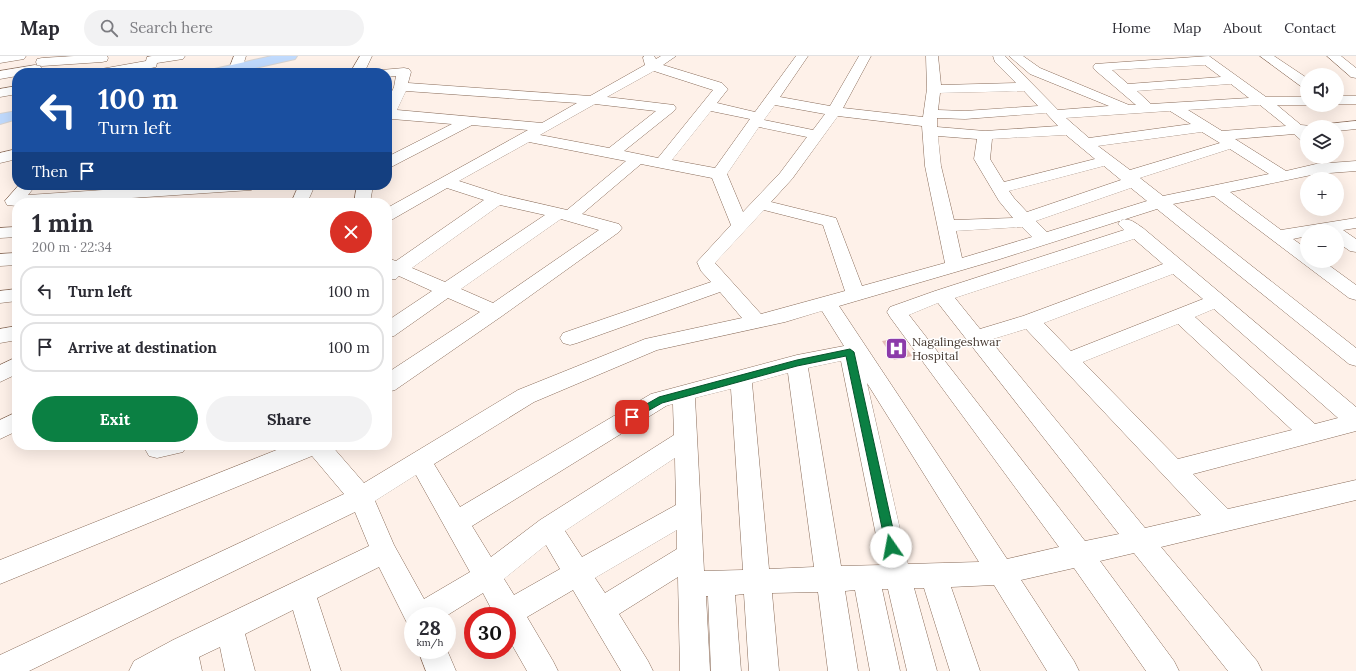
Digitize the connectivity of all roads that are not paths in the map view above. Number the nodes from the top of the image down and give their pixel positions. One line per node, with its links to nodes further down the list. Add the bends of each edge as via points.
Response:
1 (20, 56): 16 (street)
2 (179, 56): 20 (street)
3 (290, 56): 17 (main road)
4 (366, 56): 26 (street)
5 (670, 56): 18 (street)
6 (802, 56): 40 (street)
7 (848, 56): 14 (street)
8 (932, 56): 37 (street)
9 (1000, 56): 34 (street)
10 (1015, 56): 51 (street, via 1035,71)
11 (1266, 56): 31 (street)
12 (1333, 56): 27 (street)
13 (103, 57): 21 (street); 23 (street)
14 (864, 57): 52 (street)
15 (1204, 58): 32 (street); 35 (street, via 1096,63)
16 (0, 59)
17 (269, 59): 19 (main road)
18 (650, 61): 39 (street); 50 (street, via 719,87 721,91)
19 (238, 62): 25 (main road)
20 (151, 63): 24 (street)
21 (40, 65): 22 (street)
22 (28, 68)
23 (98, 68)
24 (126, 68)
25 (225, 68)
26 (360, 68)
27 (1354, 70)
28 (12, 72): 30 (street)
29 (392, 73): 33 (street, via 404,72)
30 (0, 75)
31 (1300, 79)
32 (1234, 80): 35 (street); 43 (street)
33 (400, 87): 45 (street); 46 (street)
34 (1027, 87): 37 (street); 53 (street)
35 (1124, 88): 49 (street)
36 (12, 91): 38 (street)
37 (933, 92): 55 (street); 60 (street)
38 (0, 93)
39 (594, 100): 48 (street); 50 (street); 63 (street)
40 (770, 100): 52 (street); 59 (street)
41 (1344, 100): 42 (street)
42 (1356, 100)
43 (1263, 101): 44 (street); 47 (street); 65 (street)
44 (1300, 101)
45 (392, 104)
46 (461, 105): 48 (street); 54 (street); 58 (street)
47 (1172, 107): 49 (street); 64 (street)
48 (507, 108): 58 (street); 63 (street)
49 (1148, 108): 51 (street)
50 (690, 110): 59 (street); 74 (street); 78 (street)
51 (1130, 110): 53 (street)
52 (834, 111): 60 (street); 68 (street)
53 (1052, 111): 55 (street); 66 (street)
54 (392, 114)
55 (958, 115): 60 (street); 69 (street)
56 (12, 116): 57 (main road)
57 (0, 119)
58 (472, 120): 76 (street)
59 (756, 120): 68 (street); 80 (street)
60 (930, 122): 69 (street); 101 (street, via 933,166)
61 (1356, 125): 62 (street)
62 (1344, 126)
63 (543, 127): 71 (street)
64 (1205, 127): 70 (street); 72 (street)
65 (1300, 129)
66 (1070, 130): 69 (street); 72 (street)
67 (1300, 132): 70 (street)
68 (816, 135): 94 (street, via 786,176)
69 (985, 135): 84 (street, via 982,159)
70 (1218, 136): 73 (street)
71 (526, 137): 74 (street); 83 (street)
72 (1086, 143): 77 (street)
73 (1232, 144): 81 (street); 82 (street)
74 (611, 154): 75 (street)
75 (637, 159): 78 (street); 96 (street)
76 (392, 160)
77 (1108, 160): 82 (street); 84 (street)
78 (662, 164): 80 (street)
79 (1338, 164): 81 (street)
80 (719, 174): 89 (street)
81 (1283, 176): 87 (street)
82 (1131, 179): 93 (street); 98 (street)
83 (446, 182): 91 (street); 95 (street)
84 (1000, 188): 98 (street)
85 (21, 190): 92 (street)
86 (185, 190): 88 (street)
87 (1216, 190): 93 (street); 107 (street)
88 (132, 194): 90 (street)
89 (727, 195): 94 (street); 100 (street)
90 (60, 198)
91 (496, 199): 96 (street); 117 (street)
92 (6, 201)
93 (1160, 202): 97 (street); 138 (street)
94 (759, 204): 100 (street); 121 (street, via 830,222)
95 (392, 212)
96 (565, 215): 120 (street); 128 (street, via 612,228)
97 (1117, 215): 104 (street); 108 (street)
98 (1026, 220): 101 (street); 108 (street)
99 (1356, 223): 102 (street)
100 (740, 225): 119 (street, via 706,262)
101 (946, 226): 114 (street)
102 (1344, 227)
103 (12, 232): 105 (street)
104 (1137, 232): 115 (street); 123 (street)
105 (0, 233)
106 (1300, 234): 107 (street)
107 (1278, 236): 111 (street)
108 (1044, 239): 114 (street)
109 (1344, 239): 110 (street)
110 (1356, 247)
111 (1300, 253)
112 (12, 259): 113 (street)
113 (0, 260)
114 (954, 266): 121 (street)
115 (1176, 266): 126 (street); 131 (street)
116 (1321, 268): 122 (street)
117 (392, 269)
118 (392, 270): 120 (street)
119 (724, 284): 130 (street); 136 (street)
120 (445, 291): 128 (street); 132 (street)
121 (856, 294): 127 (street)
122 (1356, 294)
123 (942, 295): 135 (street); 163 (street, via 897,312)
124 (12, 296): 125 (street)
125 (0, 297)
126 (1217, 301): 129 (street); 146 (street)
127 (827, 303): 130 (street); 137 (street)
128 (495, 311): 144 (street)
129 (1181, 315): 139 (street); 149 (street)
130 (756, 321): 153 (street, via 652,344 526,396)
131 (1030, 321): 135 (street); 139 (street)
132 (392, 328)
133 (12, 334): 134 (street)
134 (0, 336)
135 (976, 337): 161 (street)
136 (570, 338)
137 (854, 351): 140 (street); 166 (street); 170 (street)
138 (1356, 359)
139 (1068, 360): 154 (street)
140 (797, 363): 143 (street); 172 (street)
141 (12, 368): 142 (street)
142 (0, 374)
143 (741, 378): 145 (street); 173 (street)
144 (392, 381)
145 (684, 394): 150 (street); 159 (street, via 659,400)
146 (1356, 421): 149 (street)
147 (12, 424): 148 (street)
148 (0, 430)
149 (1311, 434): 154 (street)
150 (686, 439): 157 (street); 160 (street)
151 (302, 450): 165 (street)
152 (321, 450): 156 (street)
153 (420, 461): 156 (street); 159 (street)
154 (1173, 470): 158 (street)
155 (1356, 490): 158 (street)
156 (361, 497): 162 (street); 186 (street)
157 (688, 511): 164 (street); 167 (street)
158 (1223, 521): 161 (street)
159 (456, 523): 168 (street)
160 (549, 528): 167 (street); 168 (street)
161 (1139, 540): 163 (street); 202 (street)
162 (384, 551): 176 (street); 177 (street)
163 (1079, 554): 166 (street); 201 (street)
164 (690, 555): 174 (street); 181 (street)
165 (0, 572)
166 (1000, 572): 169 (street); 200 (street)
167 (578, 573): 180 (street); 181 (street)
168 (487, 576): 178 (street); 179 (street)
169 (934, 576): 170 (street); 199 (street)
170 (898, 577): 171 (street); 198 (street)
171 (866, 579): 172 (street); 197 (street)
172 (830, 580): 173 (street); 196 (street)
173 (758, 582): 175 (street); 195 (street)
174 (692, 584): 175 (street); 193 (street)
175 (721, 584): 194 (street)
176 (301, 592): 183 (street); 189 (street)
177 (415, 607)
178 (435, 607)
179 (505, 607)
180 (516, 608)
181 (601, 610): 192 (street)
182 (516, 626): 191 (street)
183 (229, 628): 185 (street); 188 (street)
184 (436, 659): 190 (street)
185 (185, 661): 187 (street)
186 (8, 668)
187 (144, 671)
188 (240, 671)
189 (326, 671)
190 (441, 671)
191 (543, 671)
192 (638, 671)
193 (695, 671)
194 (726, 671)
195 (764, 671)
196 (843, 671)
197 (885, 671)
198 (922, 671)
199 (965, 671)
200 (1064, 671)
201 (1164, 671)
202 (1247, 671)

